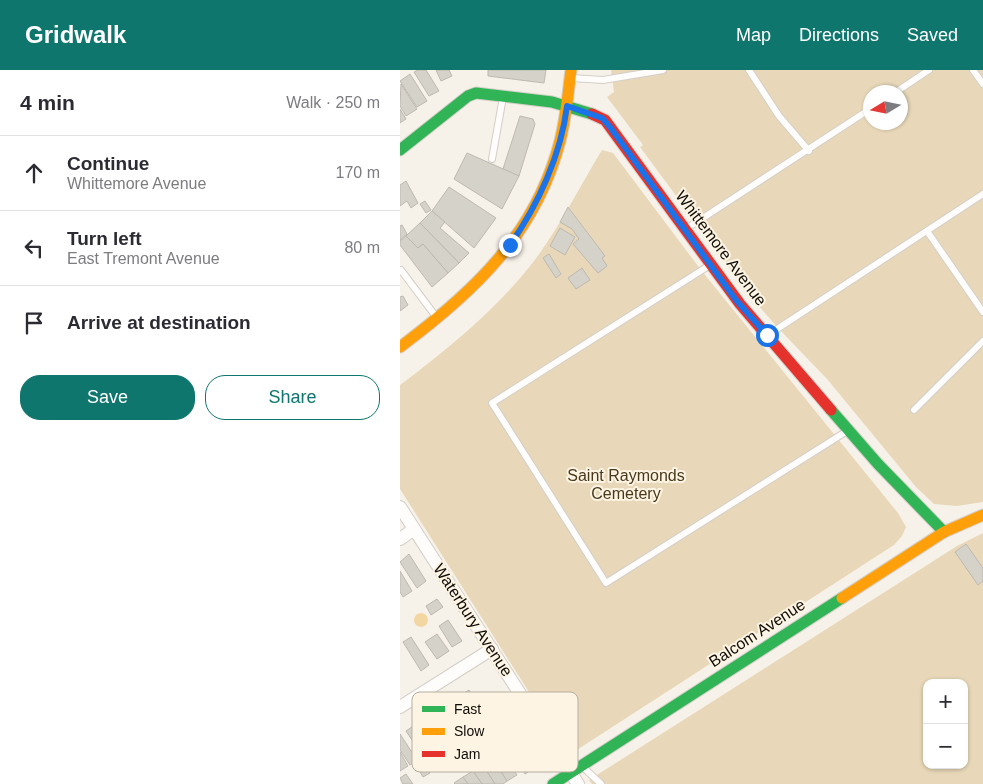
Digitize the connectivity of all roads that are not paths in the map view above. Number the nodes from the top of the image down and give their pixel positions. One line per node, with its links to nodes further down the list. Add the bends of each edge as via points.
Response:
1 (663, 70): 5 (lane, via 603,80)
2 (749, 70): 12 (lane, via 774,109)
3 (929, 70): 7 (lane)
4 (973, 70): 6 (lane)
5 (570, 74): 9 (street)
6 (983, 84)
7 (906, 85)
8 (503, 96): 9 (street, Whittemore Avenue); 11 (street, Whittemore Avenue, via 471,94); 13 (lane)
9 (567, 106): 15 (street, Whittemore Avenue, via 598,116 608,123); 20 (street, via 555,156 522,227 479,282)
10 (863, 114): 12 (lane)
11 (400, 150)
12 (809, 151): 15 (lane)
13 (492, 159)
14 (983, 194): 16 (lane)
15 (685, 229): 17 (street, Whittemore Avenue)
16 (927, 231): 19 (lane); 21 (lane)
17 (711, 265): 21 (street, Whittemore Avenue); 25 (lane, via 492,403 606,583)
18 (401, 270): 20 (lane)
19 (983, 312)
20 (438, 319): 23 (street)
21 (767, 335): 25 (street, Whittemore Avenue)
22 (983, 341): 24 (lane)
23 (400, 347)
24 (914, 410)
25 (848, 430): 29 (street, Whittemore Avenue)
26 (400, 507): 28 (street, Waterbury Avenue)
27 (983, 515): 29 (street, Balcom Avenue)
28 (414, 529): 30 (street); 31 (street, Waterbury Avenue)
29 (944, 532): 36 (street, Balcom Avenue)
30 (400, 539)
31 (492, 649): 32 (street); 33 (street, Waterbury Avenue)
32 (424, 692)
33 (522, 692)
34 (412, 699): 35 (street)
35 (400, 707)
36 (578, 768)
37 (578, 770): 40 (lane, via 595,776)
38 (571, 772): 39 (street, Balcom Avenue)
39 (552, 784)
40 (600, 784)

